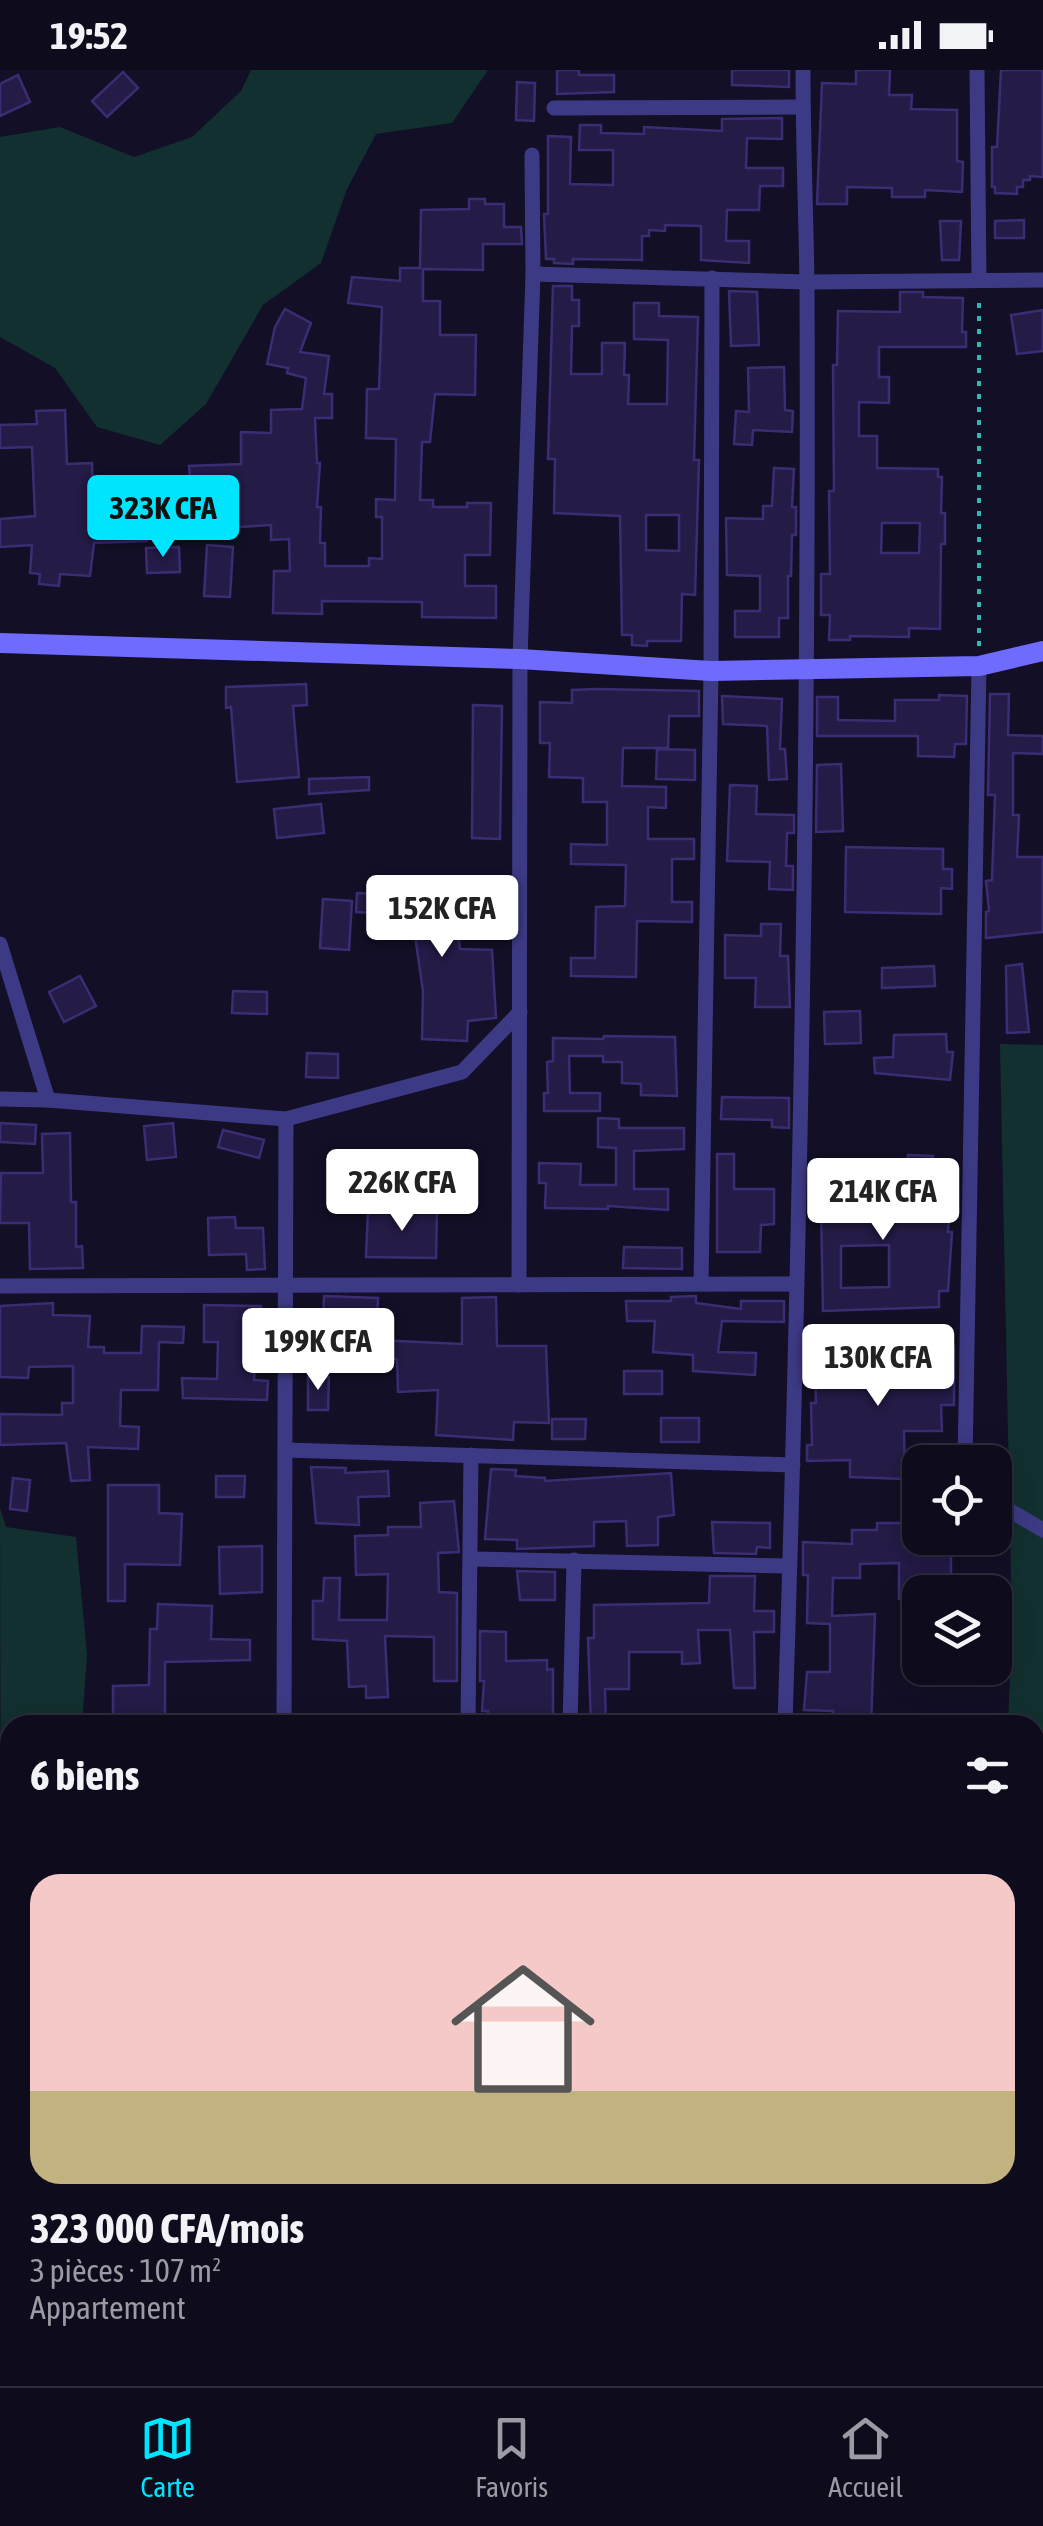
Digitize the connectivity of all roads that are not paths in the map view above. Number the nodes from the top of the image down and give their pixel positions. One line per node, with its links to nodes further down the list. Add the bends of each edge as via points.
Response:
1 (803, 70): 3 (street)
2 (977, 70): 8 (street)
3 (803, 107): 4 (street); 10 (street)
4 (554, 108)
5 (532, 155): 6 (street)
6 (533, 274): 7 (street); 13 (street)
7 (712, 278): 10 (street); 16 (street)
8 (980, 278): 9 (street); 10 (street)
9 (1043, 280)
10 (807, 282): 15 (street)
11 (0, 643): 13 (main road)
12 (1043, 652): 14 (main road)
13 (520, 660): 16 (main road); 18 (street)
14 (979, 666): 15 (main road); 27 (street)
15 (806, 670): 16 (main road); 23 (street)
16 (710, 671): 22 (street)
17 (0, 944): 20 (street)
18 (520, 1012): 21 (street, via 462,1072); 24 (street)
19 (0, 1099): 20 (street)
20 (48, 1100): 21 (street)
21 (286, 1119): 26 (street)
22 (701, 1283): 23 (street); 24 (street)
23 (798, 1284): 30 (street)
24 (519, 1285): 26 (street)
25 (0, 1286): 26 (street)
26 (286, 1286): 28 (street)
27 (965, 1445)
28 (285, 1450): 29 (street); 36 (street)
29 (471, 1455): 30 (street); 33 (street)
30 (793, 1465): 35 (street)
31 (1012, 1512): 32 (street)
32 (1043, 1530)
33 (471, 1558): 34 (street); 37 (street)
34 (574, 1560): 35 (street); 38 (street)
35 (790, 1566): 39 (street)
36 (284, 1715)
37 (468, 1715)
38 (570, 1715)
39 (785, 1715)

